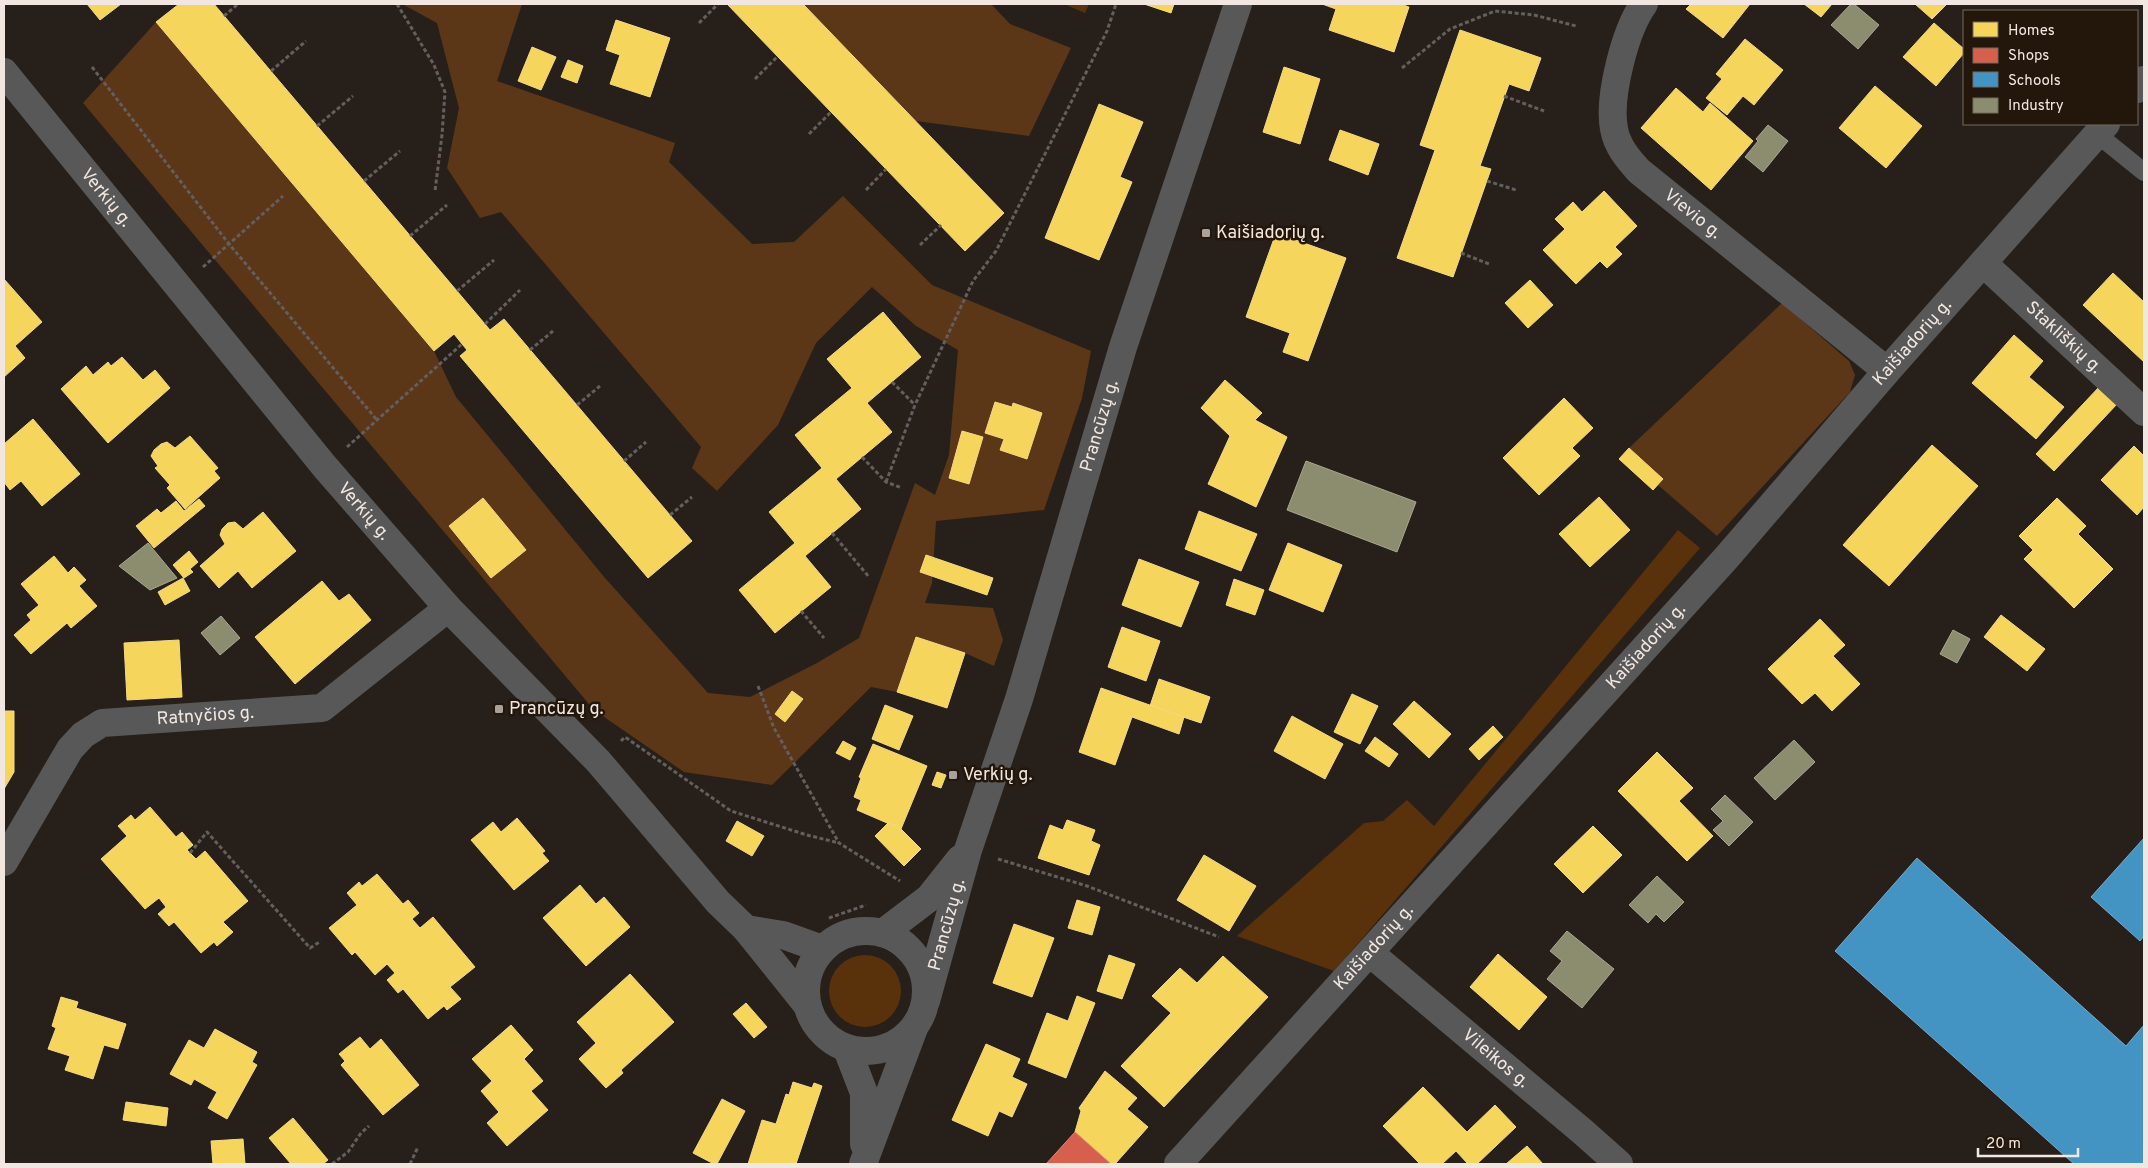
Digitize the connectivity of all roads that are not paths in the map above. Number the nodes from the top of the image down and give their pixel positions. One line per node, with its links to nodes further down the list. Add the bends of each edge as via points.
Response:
1 (1238, 4): 10 (street, Prancūzų g., via 1123,347 1019,699)
2 (1644, 4): 7 (street, Vievio g., via 1622,54 1614,88 1614,129 1623,153 1639,172)
3 (4, 72): 9 (street, Verkių g., via 325,467)
4 (2102, 129): 5 (lane); 6 (street, Kaišiadorių g.)
5 (2144, 172)
6 (1983, 263): 7 (street, Kaišiadorių g.); 8 (street, Stakliškių g.)
7 (1887, 371): 15 (street, Kaišiadorių g., via 1727,557)
8 (2144, 412)
9 (448, 608): 11 (street, Ratnyčios g., via 322,708 102,723 83,735 70,749); 12 (street, Verkių g., via 598,761 718,902)
10 (968, 850): 13 (street, Prancūzų g., via 929,898); 16 (street, Prancūzų g.)
11 (4, 862)
12 (746, 929): 14 (street, via 784,935); 17 (street, Verkių g.)
13 (883, 933): 14 (street, via 867,930 851,933); 16 (street, via 899,940 912,952 926,983)
14 (822, 948): 17 (street, via 807,975)
15 (1370, 953): 21 (street, Kaišiadorių g.); 22 (street, Vileikos g.)
16 (926, 1001): 18 (street)
17 (807, 1005): 19 (street, via 821,1033)
18 (914, 1028): 19 (street, via 903,1039 876,1051); 20 (street)
19 (847, 1049): 20 (street, via 864,1093)
20 (863, 1163)
21 (1178, 1164)
22 (1619, 1164)

